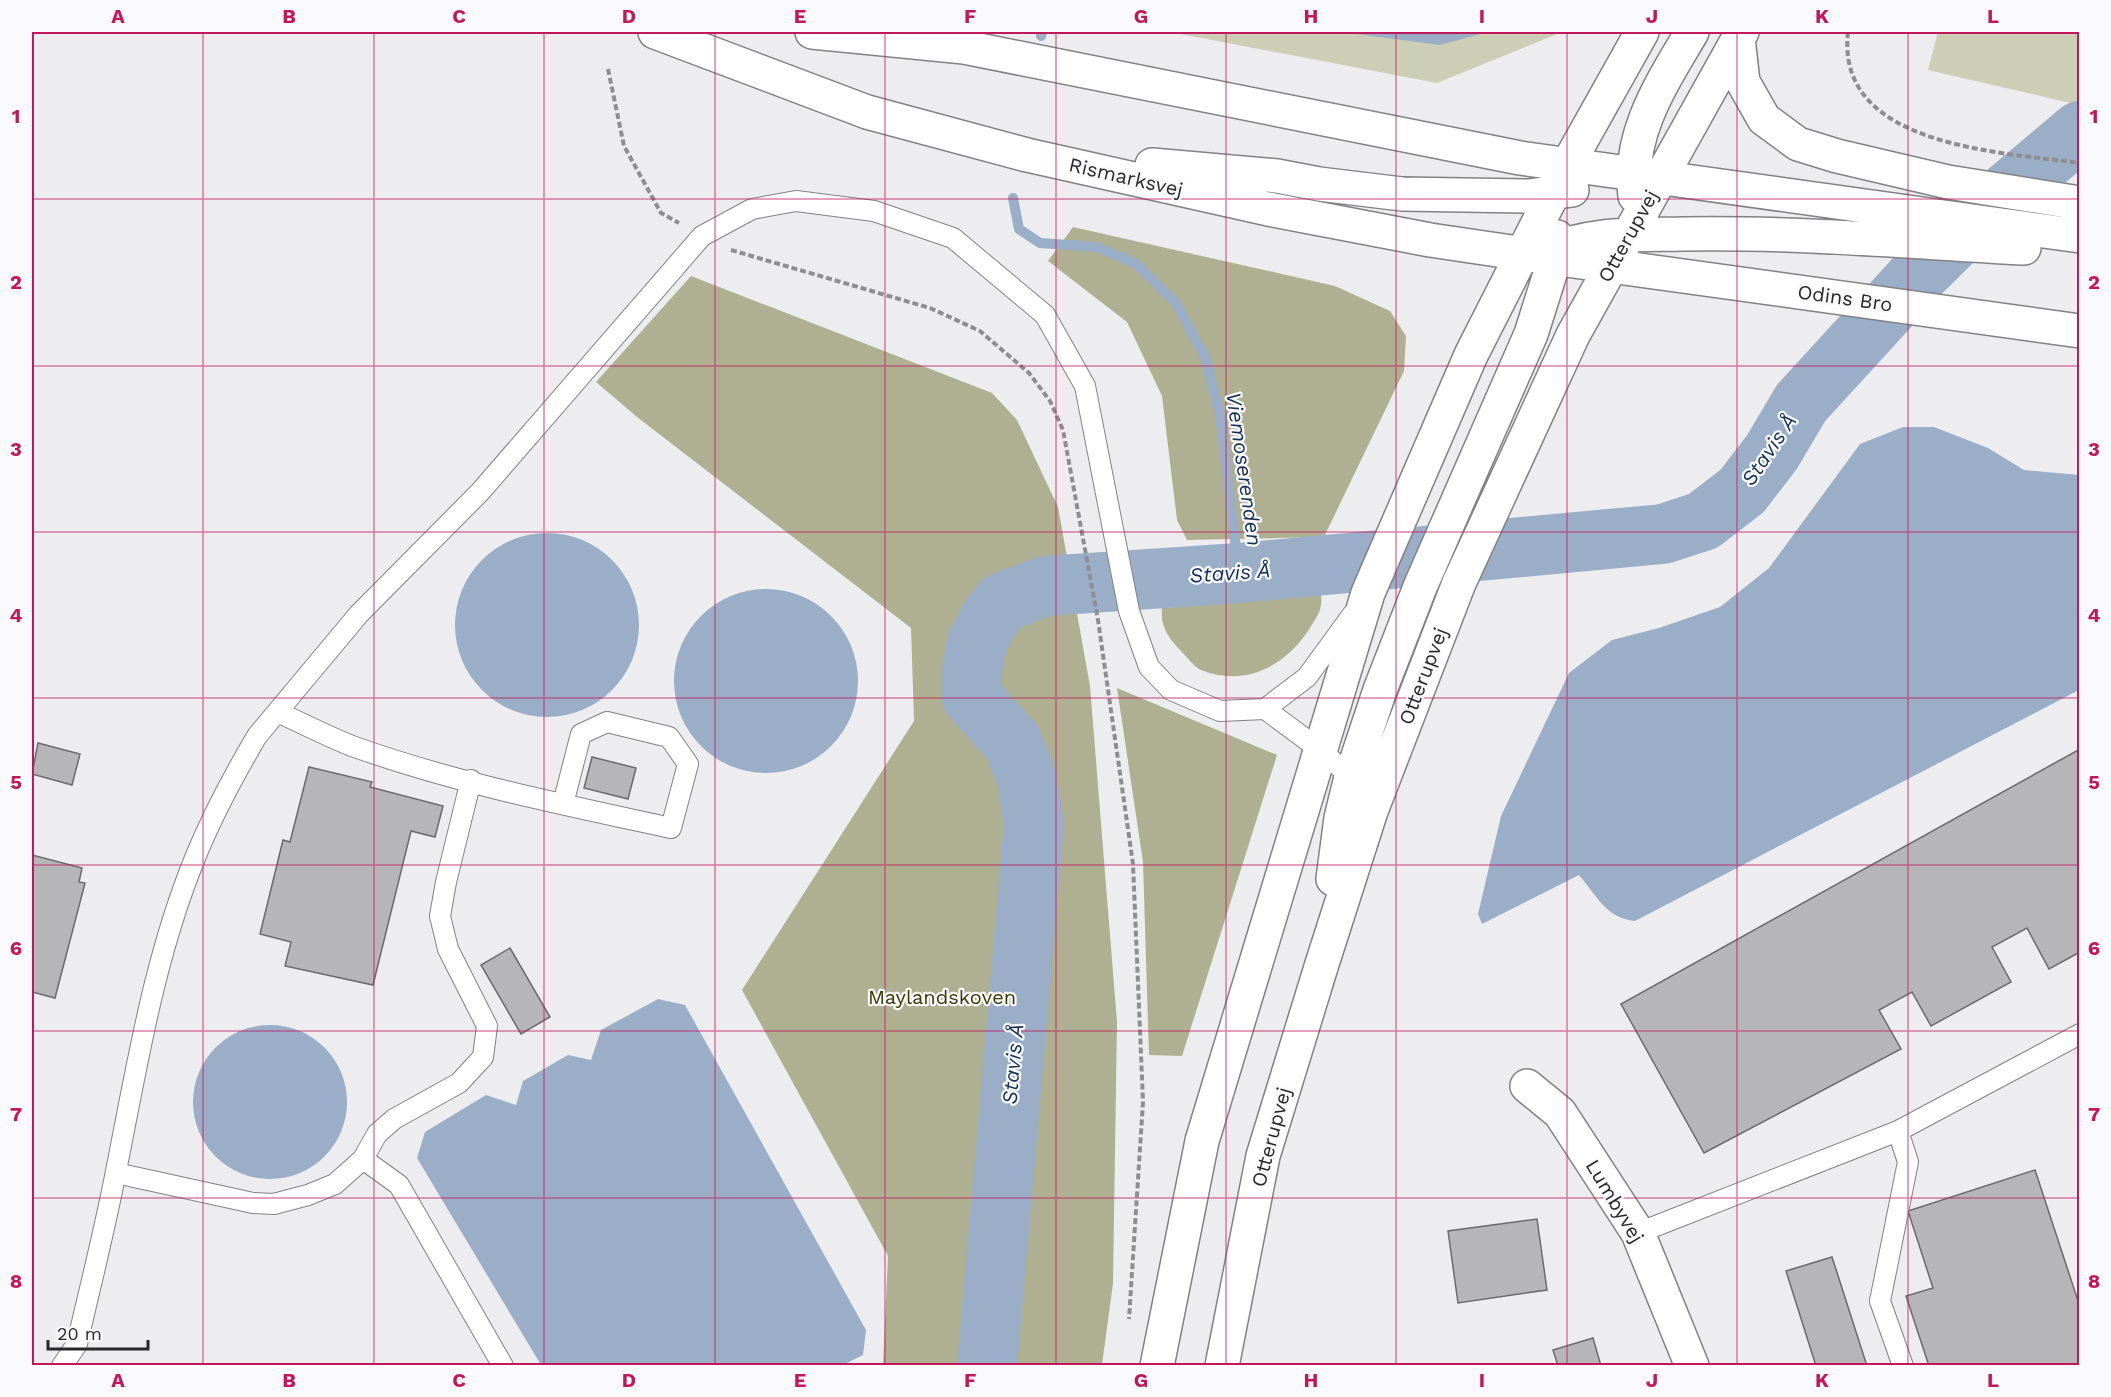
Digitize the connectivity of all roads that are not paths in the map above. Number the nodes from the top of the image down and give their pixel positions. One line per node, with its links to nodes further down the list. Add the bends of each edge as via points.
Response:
1 (655, 32): 6 (main road, Rismarksvej, via 867,112)
2 (812, 32): 8 (main road, via 964,47 1520,158)
3 (1642, 32): 8 (main road)
4 (1692, 32): 7 (main road, via 1643,125 1634,150)
5 (1740, 35): 7 (main road, Otterupvej, via 1705,95); 9 (main road, via 1743,82 1748,92 1764,119 1798,144 1948,182)
6 (1028, 155): 8 (main road, via 1277,176 1402,194 1529,196); 14 (main road, Rismarksvej, via 1268,209)
7 (1636, 171): 8 (main road); 10 (main road, Otterupvej); 12 (main road, via 1917,213)
8 (1562, 179): 14 (main road)
9 (2074, 202)
10 (1638, 228): 12 (main road, via 1890,242); 14 (main road); 15 (main road, Otterupvej); 16 (main road, via 1663,249 1702,270)
11 (2079, 236): 12 (main road)
12 (2032, 239): 13 (main road)
13 (2079, 250)
14 (1544, 254): 15 (main road, Rismarksvej); 18 (main road, via 1503,294 1471,354); 22 (main road, via 1531,334 1420,587)
15 (1611, 266): 16 (main road, Odins Bro); 25 (main road, Otterupvej, via 1573,335 1459,583 1371,811)
16 (1781, 289): 17 (main road, Odins Bro)
17 (2079, 331)
18 (1368, 593): 19 (lane, via 1307,677); 21 (main road)
19 (1266, 709): 20 (lane, via 1220,711 1171,690 1149,667 1129,611 1085,386 1045,315 953,237 874,210 796,201 752,209 702,236 480,492 359,614); 21 (lane)
20 (277, 712): 23 (lane, via 352,746); 30 (lane, via 257,736 217,810 180,899 140,1043)
21 (1319, 749): 22 (lane); 34 (main road, via 1202,1141)
22 (1351, 777): 25 (main road, via 1341,818)
23 (471, 780): 24 (lane); 29 (lane, via 440,916 448,949 487,1026 483,1057 459,1083 377,1134)
24 (563, 804): 24 (lane, via 671,828 688,764 669,737 607,722 580,734)
25 (1320, 967): 35 (main road, Otterupvej, via 1263,1156)
26 (2079, 1034): 28 (lane)
27 (1527, 1086): 31 (main road, Lumbyvej, via 1560,1113)
28 (1898, 1131): 31 (lane); 37 (lane, via 1908,1162 1880,1301)
29 (363, 1159): 30 (lane, via 335,1184 274,1204 253,1203); 33 (lane, via 399,1185)
30 (116, 1173): 32 (lane, via 77,1344)
31 (1638, 1233): 36 (main road, Lumbyvej)
32 (62, 1365)
33 (503, 1365)
34 (1157, 1365)
35 (1222, 1365)
36 (1692, 1365)
37 (1903, 1365)

